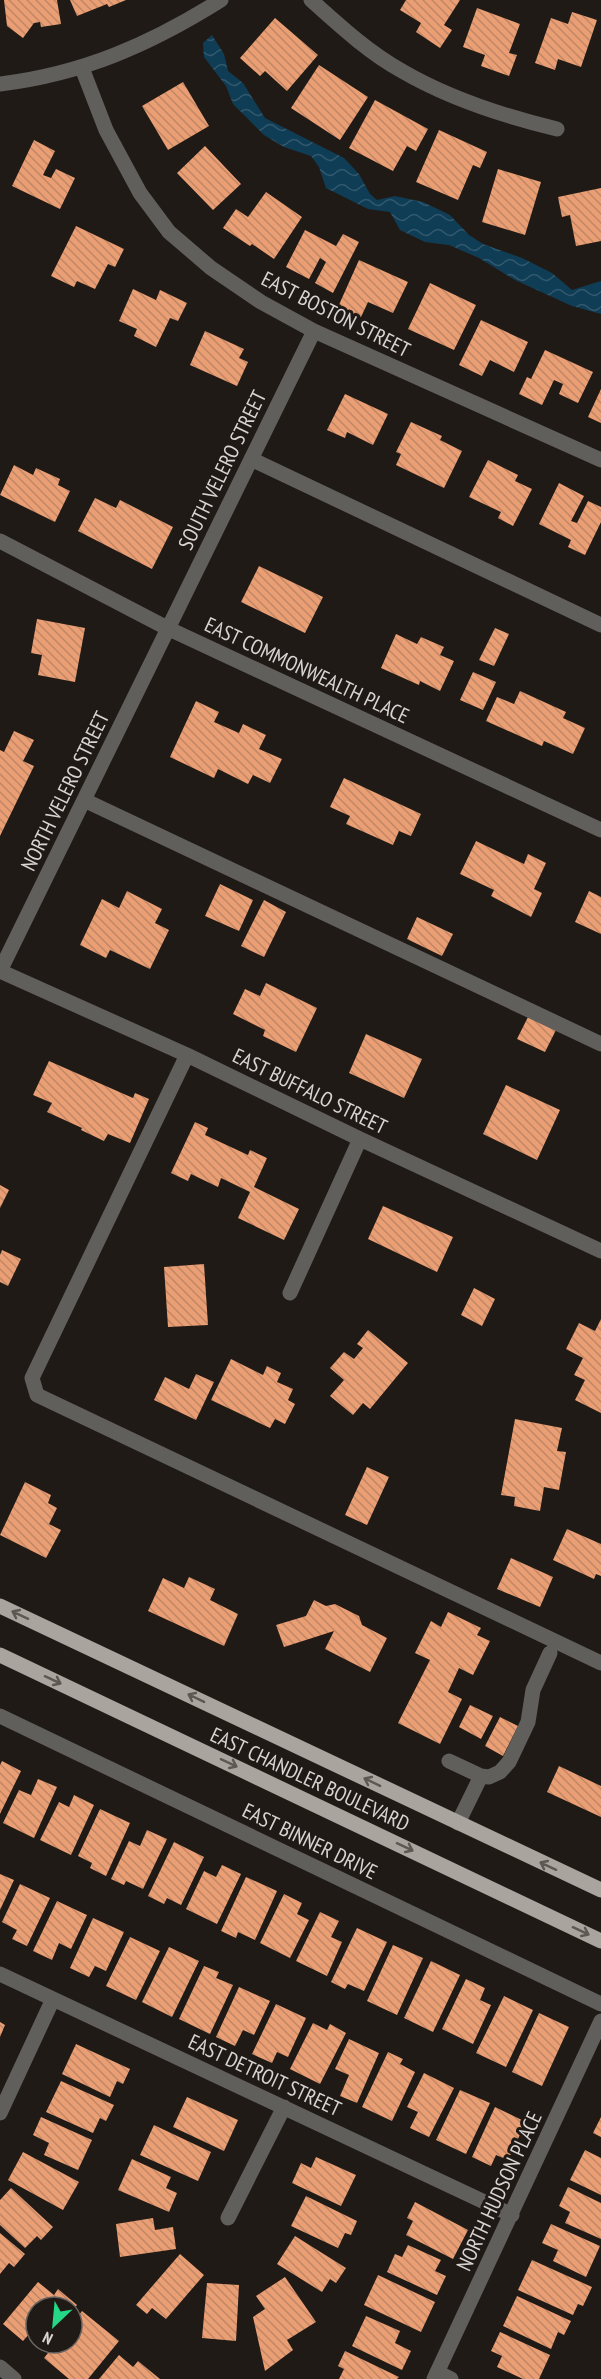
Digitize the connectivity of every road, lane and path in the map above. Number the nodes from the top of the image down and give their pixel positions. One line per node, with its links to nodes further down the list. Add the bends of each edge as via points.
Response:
1 (221, 0): 3 (street, via 152,39)
2 (311, 0): 5 (street, via 353,38 402,71 504,116)
3 (82, 68): 4 (street); 6 (street, EAST BOSTON STREET, via 106,130 140,193 169,232 236,285)
4 (0, 84)
5 (557, 129)
6 (314, 331): 7 (street, SOUTH VELERO STREET); 8 (street, EAST BOSTON STREET)
7 (251, 459): 10 (street); 11 (street, SOUTH VELERO STREET)
8 (601, 460)
9 (0, 541): 11 (street, EAST COMMONWEALTH PLACE)
10 (601, 625)
11 (167, 628): 12 (street, NORTH VELERO STREET); 13 (street, EAST COMMONWEALTH PLACE)
12 (84, 800): 14 (street, NORTH VELERO STREET); 15 (street)
13 (601, 830)
14 (0, 971): 16 (street, EAST BUFFALO STREET)
15 (601, 1044)
16 (187, 1055): 17 (street, EAST BUFFALO STREET); 23 (street, via 32,1378 38,1395)
17 (360, 1139): 18 (street, EAST BUFFALO STREET); 19 (street)
18 (601, 1251)
19 (290, 1293)
20 (0, 1606): 27 (main road, EAST CHANDLER BOULEVARD, one-way to 20)
21 (550, 1653): 26 (street, via 533,1690 528,1722 509,1762 500,1772)
22 (0, 1655): 29 (main road, EAST CHANDLER BOULEVARD, one-way to 29)
23 (601, 1663)
24 (0, 1716): 32 (street, EAST BINNER DRIVE)
25 (449, 1761): 26 (street)
26 (481, 1776): 27 (street)
27 (458, 1823): 28 (main road, EAST CHANDLER BOULEVARD, one-way to 27)
28 (601, 1890)
29 (601, 1941)
30 (0, 1974): 31 (street, EAST DETROIT STREET)
31 (53, 1999): 34 (street, EAST DETROIT STREET); 35 (street)
32 (601, 2004)
33 (601, 2021): 36 (street, NORTH HUDSON PLACE)
34 (284, 2107): 36 (street, EAST DETROIT STREET); 37 (street)
35 (0, 2113)
36 (512, 2215): 39 (street, NORTH HUDSON PLACE)
37 (228, 2218)
38 (0, 2367): 40 (street)
39 (440, 2377)
40 (14, 2379)

